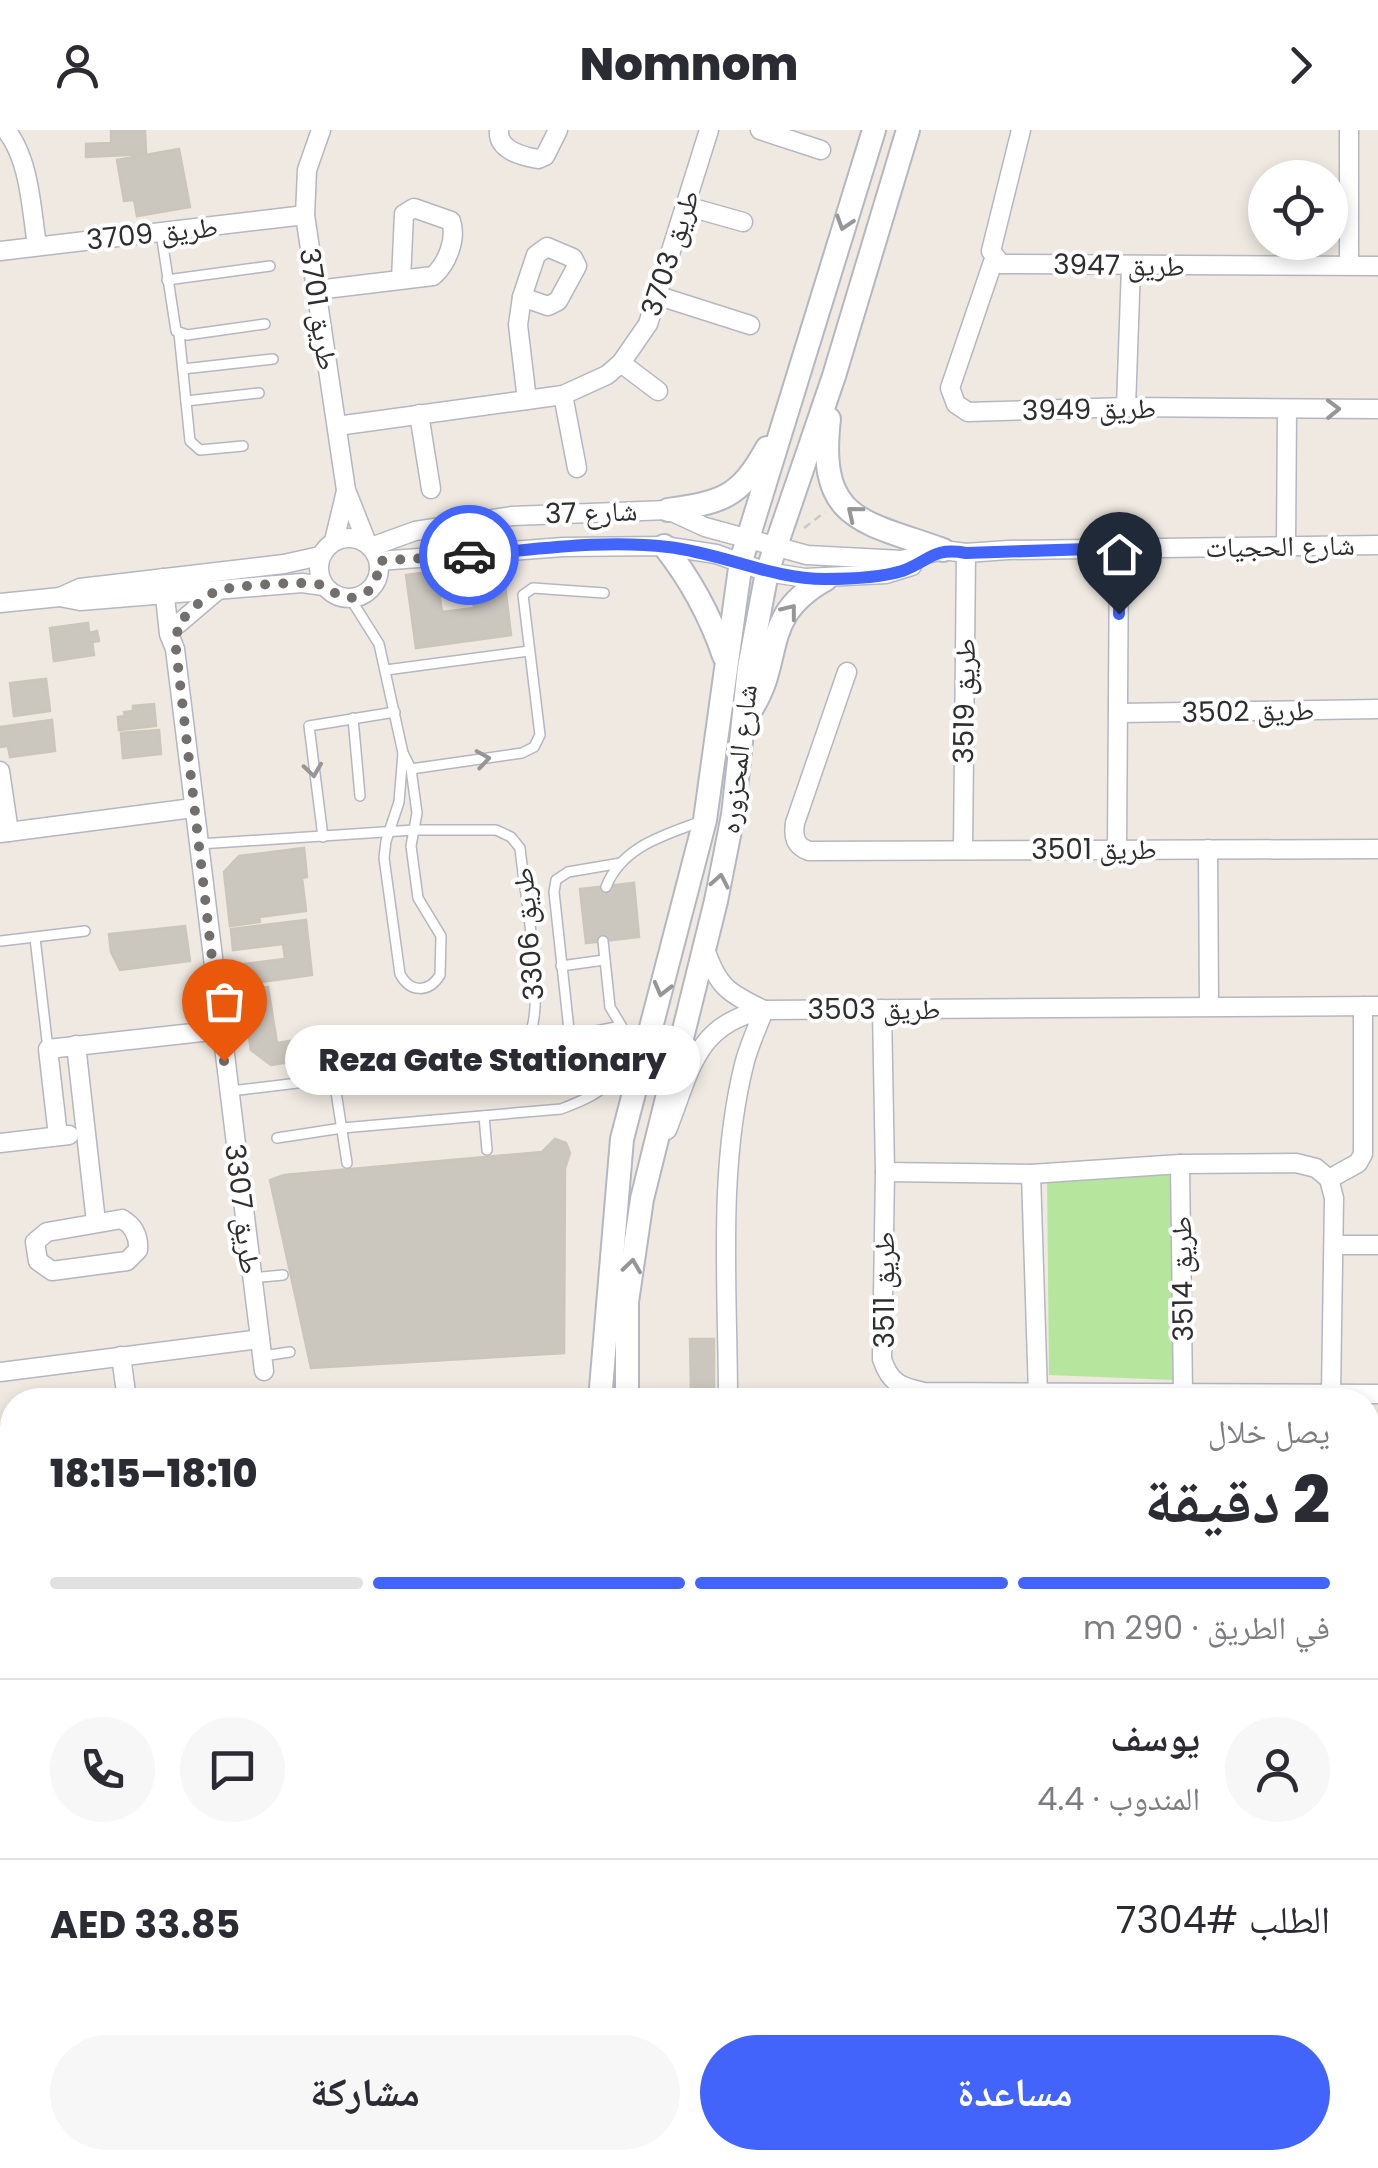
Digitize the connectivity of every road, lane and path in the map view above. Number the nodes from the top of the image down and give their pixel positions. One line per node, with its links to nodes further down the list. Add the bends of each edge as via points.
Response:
1 (6, 130): 17 (street, via 23,163)
2 (298, 130): 11 (street)
3 (500, 130): 4 (street, via 502,145 538,159)
4 (558, 130)
5 (709, 130): 13 (street, طريق 3703)
6 (760, 130): 12 (street)
7 (874, 130): 45 (main road, شارع المحزوره, one-way to 45)
8 (908, 130): 35 (main road, شارع المحزوره)
9 (1021, 130): 19 (street)
10 (1350, 130): 20 (street)
11 (318, 137): 14 (street, طريق 3701, via 304,188)
12 (821, 150)
13 (686, 206): 15 (street); 27 (street, طريق 3703)
14 (305, 214): 16 (street, طريق 3709); 26 (street, طريق 3701)
15 (742, 222)
16 (161, 234): 17 (street, طريق 3709); 24 (lane)
17 (37, 245): 18 (street, طريق 3709)
18 (0, 251)
19 (994, 259): 23 (street, طريق 3947); 41 (street, طريق 3949, via 950,388 956,404 968,412)
20 (1349, 265): 22 (street, طريق 3947); 23 (street, طريق 3947)
21 (270, 266): 24 (lane)
22 (1378, 266)
23 (1131, 267): 41 (street)
24 (166, 280): 31 (lane)
25 (401, 280): 26 (street)
26 (318, 290): 46 (street, طريق 3701)
27 (658, 296): 30 (street); 33 (street, طريق 3703, via 642,336)
28 (522, 298): 40 (street, via 518,325)
29 (265, 324): 31 (lane)
30 (750, 325)
31 (179, 333): 34 (lane)
32 (274, 358): 34 (lane)
33 (621, 364): 36 (street); 38 (street, طريق 3703)
34 (183, 369): 39 (lane)
35 (834, 376): 51 (main road, via 827,470); 54 (main road, شارع المحزوره)
36 (658, 391)
37 (259, 393): 39 (lane)
38 (564, 395): 40 (street, طريق 3703); 48 (street)
39 (186, 400): 47 (lane, via 195,447)
40 (528, 400): 44 (street, طريق 3703)
41 (1126, 407): 43 (street, طريق 3949)
42 (1378, 409): 43 (street, طريق 3949, one-way to 42)
43 (1288, 410): 56 (street)
44 (418, 414): 46 (street, طريق 3703); 49 (street)
45 (783, 419): 52 (main road, via 752,472 727,496); 60 (main road, شارع المحزوره)
46 (337, 426): 50 (street, طريق 3701)
47 (242, 446)
48 (577, 468)
49 (431, 489)
50 (346, 490): 53 (street, طريق 3701); 59 (street, طريق 3701)
51 (840, 501): 54 (path); 61 (main road, one-way to 51, via 863,522)
52 (668, 510): 59 (street, شارع 37, via 512,516 414,531); 60 (street, شارع 37)
53 (334, 541): 59 (street, via 355,538); 62 (street)
54 (785, 541): 60 (street, شارع الحجيات); 61 (street, شارع الحجيات, via 807,555 887,560); 63 (main road, شارع المحزوره)
55 (1378, 544): 56 (street, شارع الحجيات)
56 (1286, 545): 58 (street, شارع الحجيات)
57 (664, 546): 59 (street); 60 (street); 74 (main road, via 710,616)
58 (1120, 548): 61 (street, شارع الحجيات); 79 (street)
59 (372, 550): 69 (street, via 378,576 371,589)
60 (745, 550): 63 (street, شارع الحجيات); 74 (main road, شارع المحزوره)
61 (954, 552): 64 (street, شارع الحجيات, via 902,570); 96 (street, طريق 3519)
62 (320, 556): 65 (street); 66 (street)
63 (767, 572): 64 (street, شارع الحجيات); 81 (main road, شارع المحزوره)
64 (826, 579): 81 (main road, one-way to 64, via 759,696 783,618)
65 (169, 586): 67 (street); 70 (street, via 80,601 60,596); 71 (street, طريق 3307); 72 (street, طريق 3307)
66 (324, 586): 67 (street); 69 (street)
67 (218, 590): 71 (street)
68 (604, 594): 73 (lane, via 526,591)
69 (350, 598): 75 (lane, via 379,644)
70 (0, 604)
71 (178, 624): 72 (street, طريق 3307)
72 (176, 649): 86 (street, طريق 3307)
73 (530, 651): 75 (lane); 83 (lane, one-way to 73, via 528,751 538,742)
74 (725, 659): 87 (main road, شارع المحزوره)
75 (386, 670): 78 (lane)
76 (846, 672): 96 (street, طريق 3501, via 795,823 798,846)
77 (1378, 709): 79 (street, طريق 3502)
78 (396, 712): 80 (lane); 82 (lane)
79 (1119, 713): 93 (street)
80 (352, 718): 85 (lane); 91 (lane, one-way to 91, via 307,730)
81 (744, 719): 103 (main road, شارع المحزوره, one-way to 81, via 733,815)
82 (403, 753): 83 (lane); 90 (lane)
83 (411, 769): 88 (lane)
84 (0, 771): 89 (street)
85 (360, 796)
86 (193, 808): 89 (street); 92 (street, طريق 3307)
87 (704, 820): 97 (lane, via 649,842); 114 (main road, شارع المحزوره, one-way to 114)
88 (414, 830): 90 (lane, طريق 3306); 90 (lane, via 418,898 442,936 440,975 420,990 400,974 384,858); 117 (lane, طريق 3306, via 496,830 520,848 535,1018 528,1039 490,1060)
89 (4, 832)
90 (389, 832): 91 (lane, طريق 3306)
91 (323, 837): 92 (lane, طريق 3306)
92 (199, 844): 112 (street, طريق 3307)
93 (1117, 849): 94 (street, طريق 3501); 96 (street, طريق 3501)
94 (1208, 849): 95 (street, طريق 3501); 106 (street)
95 (1378, 849)
96 (963, 850)
97 (620, 863): 98 (lane); 105 (lane, via 556,880)
98 (606, 887)
99 (84, 931): 100 (lane)
100 (35, 938): 101 (lane); 115 (lane)
101 (1, 941)
102 (603, 941): 104 (lane)
103 (705, 949): 109 (street, via 720,984); 126 (main road, شارع المحزوره)
104 (604, 960): 105 (lane); 110 (lane, via 610,1007)
105 (561, 966): 110 (lane, via 569,1030)
106 (1209, 1006): 107 (street, طريق 3503); 108 (street, طريق 3503)
107 (1370, 1006): 131 (street, via 1364,1149 1358,1163)
108 (882, 1009): 109 (street, طريق 3503); 129 (street, طريق 3511)
109 (764, 1010): 111 (street, via 736,1015); 116 (street)
110 (621, 1026): 114 (lane)
111 (719, 1028): 116 (street, via 741,1031); 126 (street, via 694,1062)
112 (220, 1030): 113 (street); 118 (street, طريق 3307)
113 (76, 1045): 115 (street); 121 (street)
114 (636, 1048): 119 (lane, via 610,1084 587,1100 562,1109); 137 (main road, شارع المحزوره)
115 (48, 1050): 122 (street)
116 (746, 1056): 148 (street, via 730,1173)
117 (334, 1079): 118 (lane, طريق 3306); 120 (lane)
118 (228, 1092): 136 (street, طريق 3307)
119 (484, 1116): 120 (lane); 125 (lane)
120 (342, 1128): 123 (lane); 127 (lane)
121 (86, 1133): 122 (street); 132 (street)
122 (58, 1136): 124 (street)
123 (277, 1138)
124 (0, 1143)
125 (487, 1150)
126 (650, 1158): 141 (main road, شارع المحزوره, one-way to 126, via 627,1302)
127 (347, 1163)
128 (1180, 1164): 130 (street); 131 (street, via 1296,1164); 151 (street, طريق 3514)
129 (885, 1172): 130 (street); 149 (street, طريق 3511, via 882,1359 888,1377)
130 (1031, 1174): 150 (street)
131 (1329, 1179): 133 (street)
132 (96, 1222): 132 (street, via 130,1224 139,1242 134,1256 52,1271 38,1261 40,1235)
133 (1334, 1245): 134 (street); 152 (street)
134 (1378, 1245)
135 (284, 1275): 136 (lane)
136 (252, 1278): 139 (street, طريق 3307)
137 (605, 1336): 144 (main road); 145 (main road, شارع المحزوره)
138 (290, 1352): 139 (lane)
139 (262, 1355): 140 (street)
140 (122, 1356): 142 (street); 143 (street)
141 (627, 1363): 146 (main road, شارع المحزوره); 147 (main road)
142 (0, 1372)
143 (126, 1388)
144 (586, 1388)
145 (601, 1388)
146 (627, 1388)
147 (636, 1388)
148 (728, 1388)
149 (906, 1388)
150 (1038, 1388)
151 (1183, 1388)
152 (1331, 1388)

